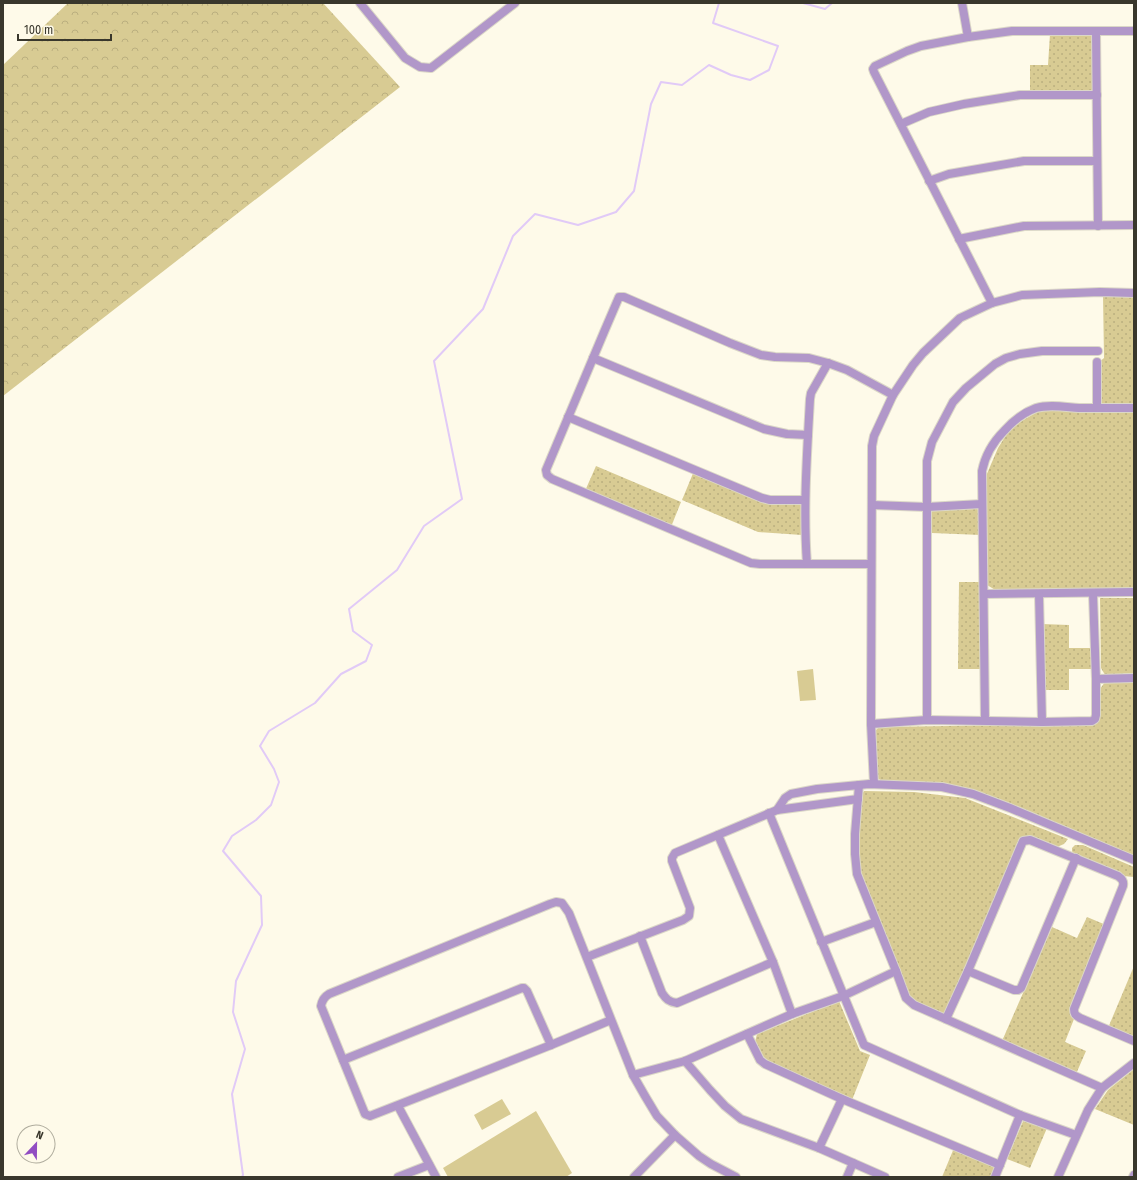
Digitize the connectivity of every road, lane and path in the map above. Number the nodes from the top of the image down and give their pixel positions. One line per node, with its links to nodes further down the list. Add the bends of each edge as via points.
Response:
1 (360, 3): 2 (street, via 406,58 425,68 431,68)
2 (515, 3)
3 (962, 3): 6 (street)
4 (1096, 31): 5 (street); 6 (street, via 1012,31); 7 (street)
5 (1134, 31)
6 (968, 37): 8 (street, via 921,46 875,66 874,72)
7 (1097, 95): 8 (street, via 1020,95 995,98 929,112); 9 (street)
8 (901, 124): 10 (street)
9 (1097, 161): 10 (street, via 1024,161 949,174); 12 (street)
10 (930, 181): 13 (street)
11 (1134, 225): 12 (street)
12 (1098, 226): 13 (street, via 1024,226)
13 (959, 239): 15 (street)
14 (1134, 293): 15 (street, via 1022,295)
15 (992, 302): 20 (street, via 960,318 938,338 913,365)
16 (1098, 350): 28 (street, via 1042,351 1006,358 966,388 953,402 932,442 927,460)
17 (593, 358): 19 (street, via 618,298 621,297 761,354 809,358); 23 (street); 24 (street, via 764,429)
18 (1097, 362): 21 (street)
19 (828, 363): 20 (street, via 847,370); 24 (street, via 811,396)
20 (893, 395): 27 (street, via 872,446)
21 (1097, 408): 22 (street); 26 (street, via 1037,408 1017,417 1000,435 983,462)
22 (1134, 408)
23 (568, 417): 25 (street, via 762,498); 29 (street, via 546,467 548,477 751,563)
24 (808, 435): 25 (street)
25 (805, 500): 29 (street)
26 (982, 504): 28 (street); 32 (street)
27 (872, 505): 28 (street); 30 (street)
28 (927, 507): 37 (street)
29 (807, 564): 30 (street)
30 (871, 564): 40 (street)
31 (1134, 592): 34 (street)
32 (984, 594): 33 (street); 38 (street)
33 (1039, 594): 34 (street); 39 (street)
34 (1093, 594): 36 (street)
35 (1134, 678): 36 (street)
36 (1096, 679): 39 (street, via 1096,715 1092,721)
37 (927, 720): 38 (street); 40 (street)
38 (985, 720): 39 (street)
39 (1042, 722)
40 (871, 724): 41 (street)
41 (874, 784): 42 (street); 47 (street, via 942,787 973,794)
42 (859, 785): 43 (street); 44 (street, via 791,794)
43 (858, 799): 44 (street); 48 (street, via 855,834 857,874)
44 (773, 812): 45 (street); 50 (street)
45 (718, 835): 49 (street, via 673,855 672,861 690,908 688,916); 52 (street)
46 (1076, 858): 54 (street, via 1030,840 1023,841); 54 (street, via 1021,988 1014,990); 60 (street, via 1118,876 1124,882 1074,1013)
47 (1134, 860)
48 (876, 922): 50 (street); 53 (street)
49 (640, 936): 51 (street); 52 (street, via 662,993 671,1002 677,1003)
50 (821, 942): 55 (street)
51 (587, 957): 58 (street); 62 (street, via 566,908 562,903 556,902 329,994 323,999 321,1006)
52 (773, 962): 56 (street)
53 (896, 971): 55 (street); 57 (street, via 909,1002)
54 (968, 971): 57 (street)
55 (843, 996): 56 (street); 69 (street, via 864,1045)
56 (792, 1014): 59 (street)
57 (946, 1019): 66 (street)
58 (611, 1020): 61 (street); 65 (street)
59 (746, 1034): 63 (street); 67 (street, via 762,1063)
60 (1134, 1041)
61 (551, 1045): 62 (street, via 527,991 522,988); 68 (street)
62 (343, 1060): 68 (street, via 366,1115 373,1116)
63 (685, 1061): 65 (street); 72 (street, via 710,1090 741,1119)
64 (1134, 1063): 66 (street)
65 (633, 1075): 70 (street, via 657,1116)
66 (1102, 1088): 71 (street)
67 (842, 1099): 72 (street); 75 (street)
68 (398, 1106): 74 (street)
69 (1020, 1114): 71 (street); 75 (street)
70 (675, 1135): 78 (street); 79 (street, via 699,1156)
71 (1076, 1135): 83 (street)
72 (820, 1148): 73 (street)
73 (853, 1163): 80 (street); 81 (street)
74 (429, 1165): 76 (street); 77 (street)
75 (1000, 1165): 82 (street)
76 (398, 1177)
77 (436, 1177)
78 (634, 1177)
79 (736, 1177)
80 (847, 1177)
81 (885, 1177)
82 (994, 1177)
83 (1058, 1177)

